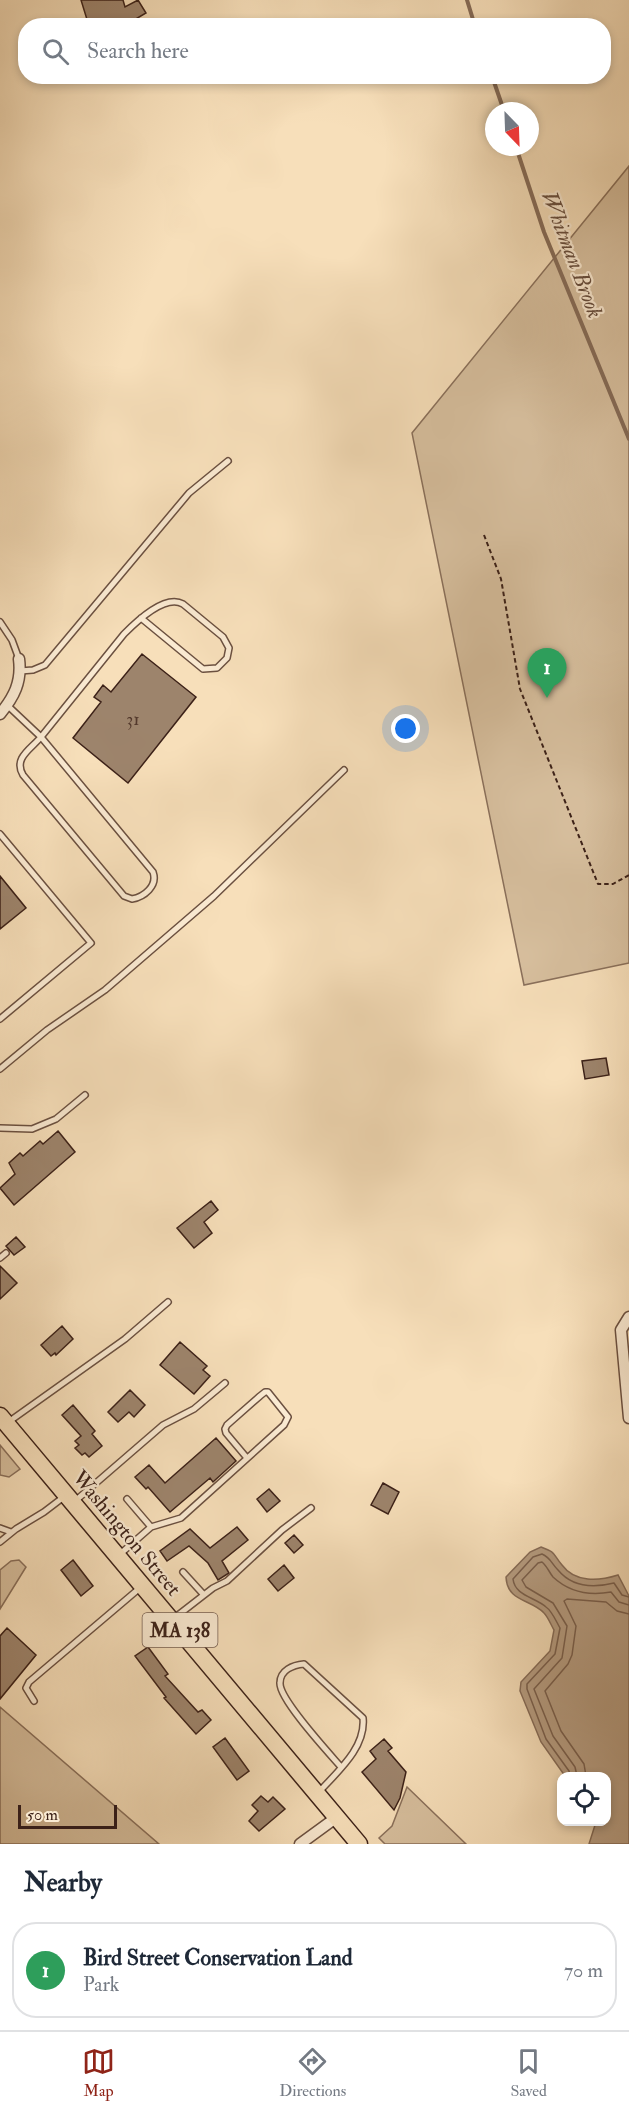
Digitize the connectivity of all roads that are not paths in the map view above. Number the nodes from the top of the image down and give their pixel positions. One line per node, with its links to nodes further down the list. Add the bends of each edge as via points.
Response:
1 (228, 461): 5 (lane, via 189,493 45,665)
2 (141, 618): 2 (lane, via 171,602 179,602 225,639 228,655 217,668 204,669); 7 (lane)
3 (0, 622): 4 (lane)
4 (19, 659): 5 (street)
5 (20, 671): 6 (street, via 16,690)
6 (4, 709): 7 (lane)
7 (40, 737): 7 (lane, via 21,758 21,772 124,896 132,899 142,895 154,884 153,872)
8 (344, 770): 11 (lane, via 196,912 99,995 47,1030)
9 (0, 834): 10 (lane, via 91,943)
10 (0, 1019)
11 (0, 1069)
12 (85, 1095): 13 (lane, via 56,1119 32,1129)
13 (0, 1128)
14 (6, 1253): 15 (lane)
15 (0, 1257)
16 (168, 1302): 19 (lane, via 125,1339)
17 (629, 1317): 20 (street, via 621,1330)
18 (225, 1383): 22 (lane, via 194,1409 163,1425)
19 (3, 1420): 22 (main road, Washington Street / MA 138)
20 (629, 1420)
21 (247, 1458): 21 (lane, via 288,1417 268,1392 225,1429); 25 (lane, via 181,1518)
22 (69, 1499): 27 (lane); 29 (main road, Washington Street / MA 138)
23 (127, 1499): 25 (lane)
24 (311, 1508): 32 (lane, via 227,1581)
25 (151, 1527): 29 (lane)
26 (0, 1528): 27 (lane)
27 (11, 1532): 28 (lane)
28 (0, 1542)
29 (117, 1556): 31 (main road, Washington Street / MA 138)
30 (183, 1572): 32 (lane)
31 (142, 1586): 33 (main road, Washington Street / MA 138); 34 (lane, via 28,1682 26,1688)
32 (204, 1595): 33 (lane)
33 (171, 1620): 36 (main road, Washington Street / MA 138)
34 (34, 1701)
35 (341, 1767): 35 (lane, via 354,1753 364,1730 363,1718 304,1664 295,1665 281,1675 281,1690); 36 (lane)
36 (317, 1794): 37 (main road, Washington Street / MA 138)
37 (337, 1817): 38 (street); 39 (main road, Washington Street / MA 138)
38 (300, 1844)
39 (359, 1844)

